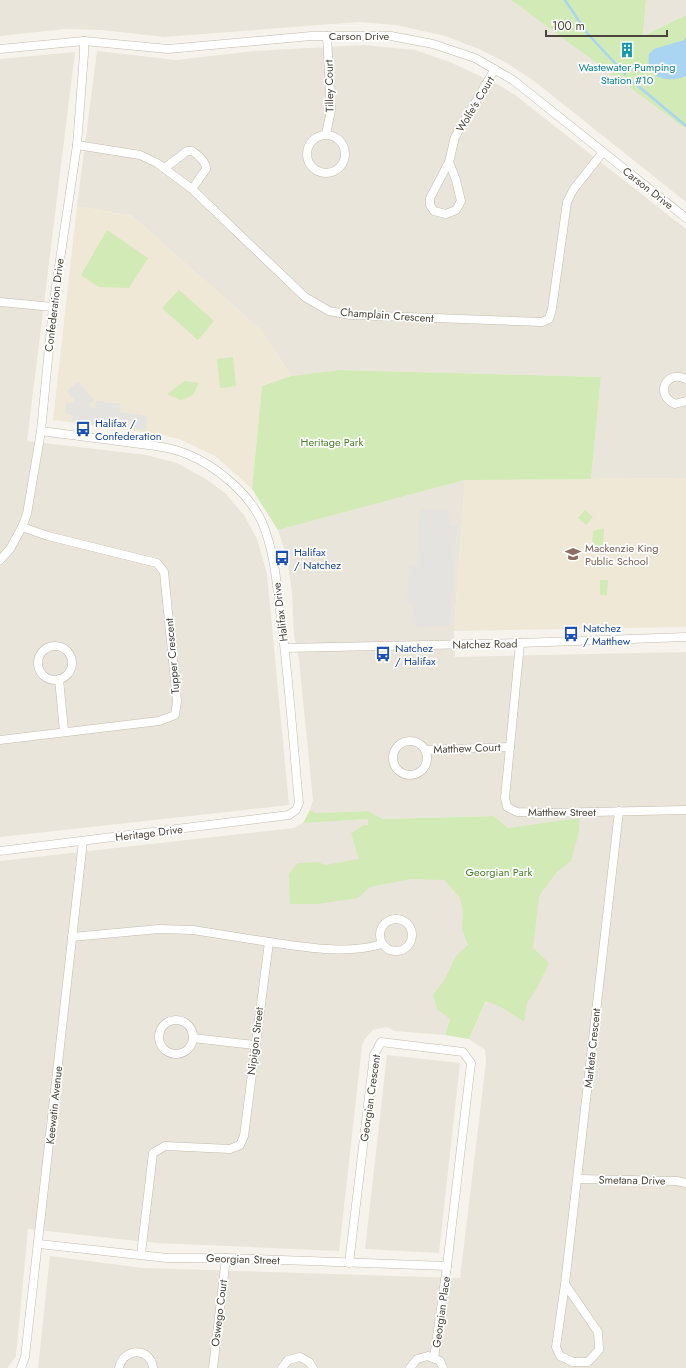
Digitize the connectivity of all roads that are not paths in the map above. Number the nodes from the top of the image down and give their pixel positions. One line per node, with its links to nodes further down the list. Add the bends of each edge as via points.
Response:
1 (327, 36): 2 (street, Carson Drive, via 168,49); 4 (street, Carson Drive, via 391,36 433,44 475,58); 5 (street, Tilley Court, via 331,110)
2 (84, 41): 3 (street, Carson Drive); 6 (street, Confederation Drive)
3 (0, 49)
4 (495, 69): 7 (street, Carson Drive, via 513,80); 8 (street, Wolfe's Court, via 455,137)
5 (326, 134): 5 (street, via 312,141 307,156 315,169 329,173 341,166 346,152 339,139)
6 (77, 146): 9 (street, Champlain Crescent, via 140,155); 13 (street, Confederation Drive)
7 (603, 152): 10 (street, Champlain Crescent, via 567,202 552,309 549,319 542,322 351,315 329,311 305,297); 11 (street, Carson Drive)
8 (449, 162): 8 (street, Wolfe's Court, via 430,198 430,205 440,214 456,210 461,201)
9 (165, 168): 10 (street, Champlain Crescent); 10 (street, via 187,151 192,151 206,166)
10 (192, 189)
11 (686, 218)
12 (0, 302): 13 (street)
13 (53, 307): 16 (street, Confederation Drive)
14 (686, 379): 15 (street, via 681,376 666,381 664,393 666,398 675,404)
15 (686, 401)
16 (41, 431): 17 (street, Confederation Drive, via 27,514); 21 (street, Halifax Drive, via 165,447 202,461 236,487 252,505 273,552)
17 (22, 527): 18 (street, Confederation Drive, via 10,549); 23 (street, Tupper Crescent, via 157,563 164,572 177,701 175,715 159,721)
18 (0, 560)
19 (686, 637): 20 (street, Natchez Road)
20 (520, 643): 21 (street, Natchez Road); 25 (street, Matthew Street)
21 (285, 648): 27 (street, Halifax Drive, via 299,802)
22 (59, 679): 22 (street, via 69,673 73,663 68,651 64,647 46,648 40,655 39,667 47,678); 23 (street)
23 (64, 731): 24 (street, Tupper Crescent)
24 (0, 740)
25 (510, 747): 26 (street, Matthew Court); 29 (street, Matthew Street, via 505,798 507,807 517,812 539,813)
26 (425, 750): 26 (street, Matthew Court, via 418,742 404,742 396,747 393,752 393,764 397,771 413,776 419,773 427,762)
27 (296, 810): 30 (street, Heritage Drive, via 289,815)
28 (686, 810): 29 (street, Matthew Street)
29 (619, 811): 37 (street, Marketa Crescent)
30 (83, 841): 31 (street, Heritage Drive); 32 (street, Keewatin Avenue)
31 (0, 851)
32 (72, 937): 33 (street, via 159,929 193,930); 39 (street, Keewatin Avenue)
33 (269, 942): 34 (street, via 314,949 367,948); 36 (street, Nipigon Street)
34 (382, 944): 34 (street, via 391,950 404,949 412,937 410,926 400,919 389,920 381,927 379,933)
35 (193, 1038): 35 (street, via 190,1027 175,1020 163,1027 159,1038 164,1048 174,1054 187,1050); 36 (street)
36 (254, 1045): 40 (street, Nipigon Street, via 244,1136 240,1145 230,1149 165,1146 153,1153)
37 (578, 1179): 38 (street, Smetana Drive); 44 (street, Marketa Crescent)
38 (686, 1183)
39 (39, 1244): 40 (street, Georgian Street); 46 (street, Keewatin Avenue, via 25,1357)
40 (141, 1254): 41 (street, Georgian Street, via 167,1258)
41 (226, 1258): 42 (street, Georgian Street); 49 (street, Oswego Court)
42 (349, 1263): 43 (street, Georgian Street); 43 (street, Georgian Crescent, via 374,1055 380,1042 463,1052 471,1063)
43 (447, 1266): 45 (street, Georgian Place)
44 (565, 1284): 44 (street, Marketa Crescent, via 556,1347 560,1356 573,1362 588,1362 598,1350 598,1332)
45 (434, 1358): 52 (street, Georgian Place, via 422,1356); 53 (street, Georgian Place, via 440,1361)
46 (21, 1368)
47 (119, 1368): 48 (street, via 127,1354 138,1352 150,1359)
48 (153, 1368)
49 (213, 1368)
50 (282, 1368): 51 (street, via 288,1360 300,1357)
51 (313, 1368)
52 (410, 1368)
53 (443, 1368)

